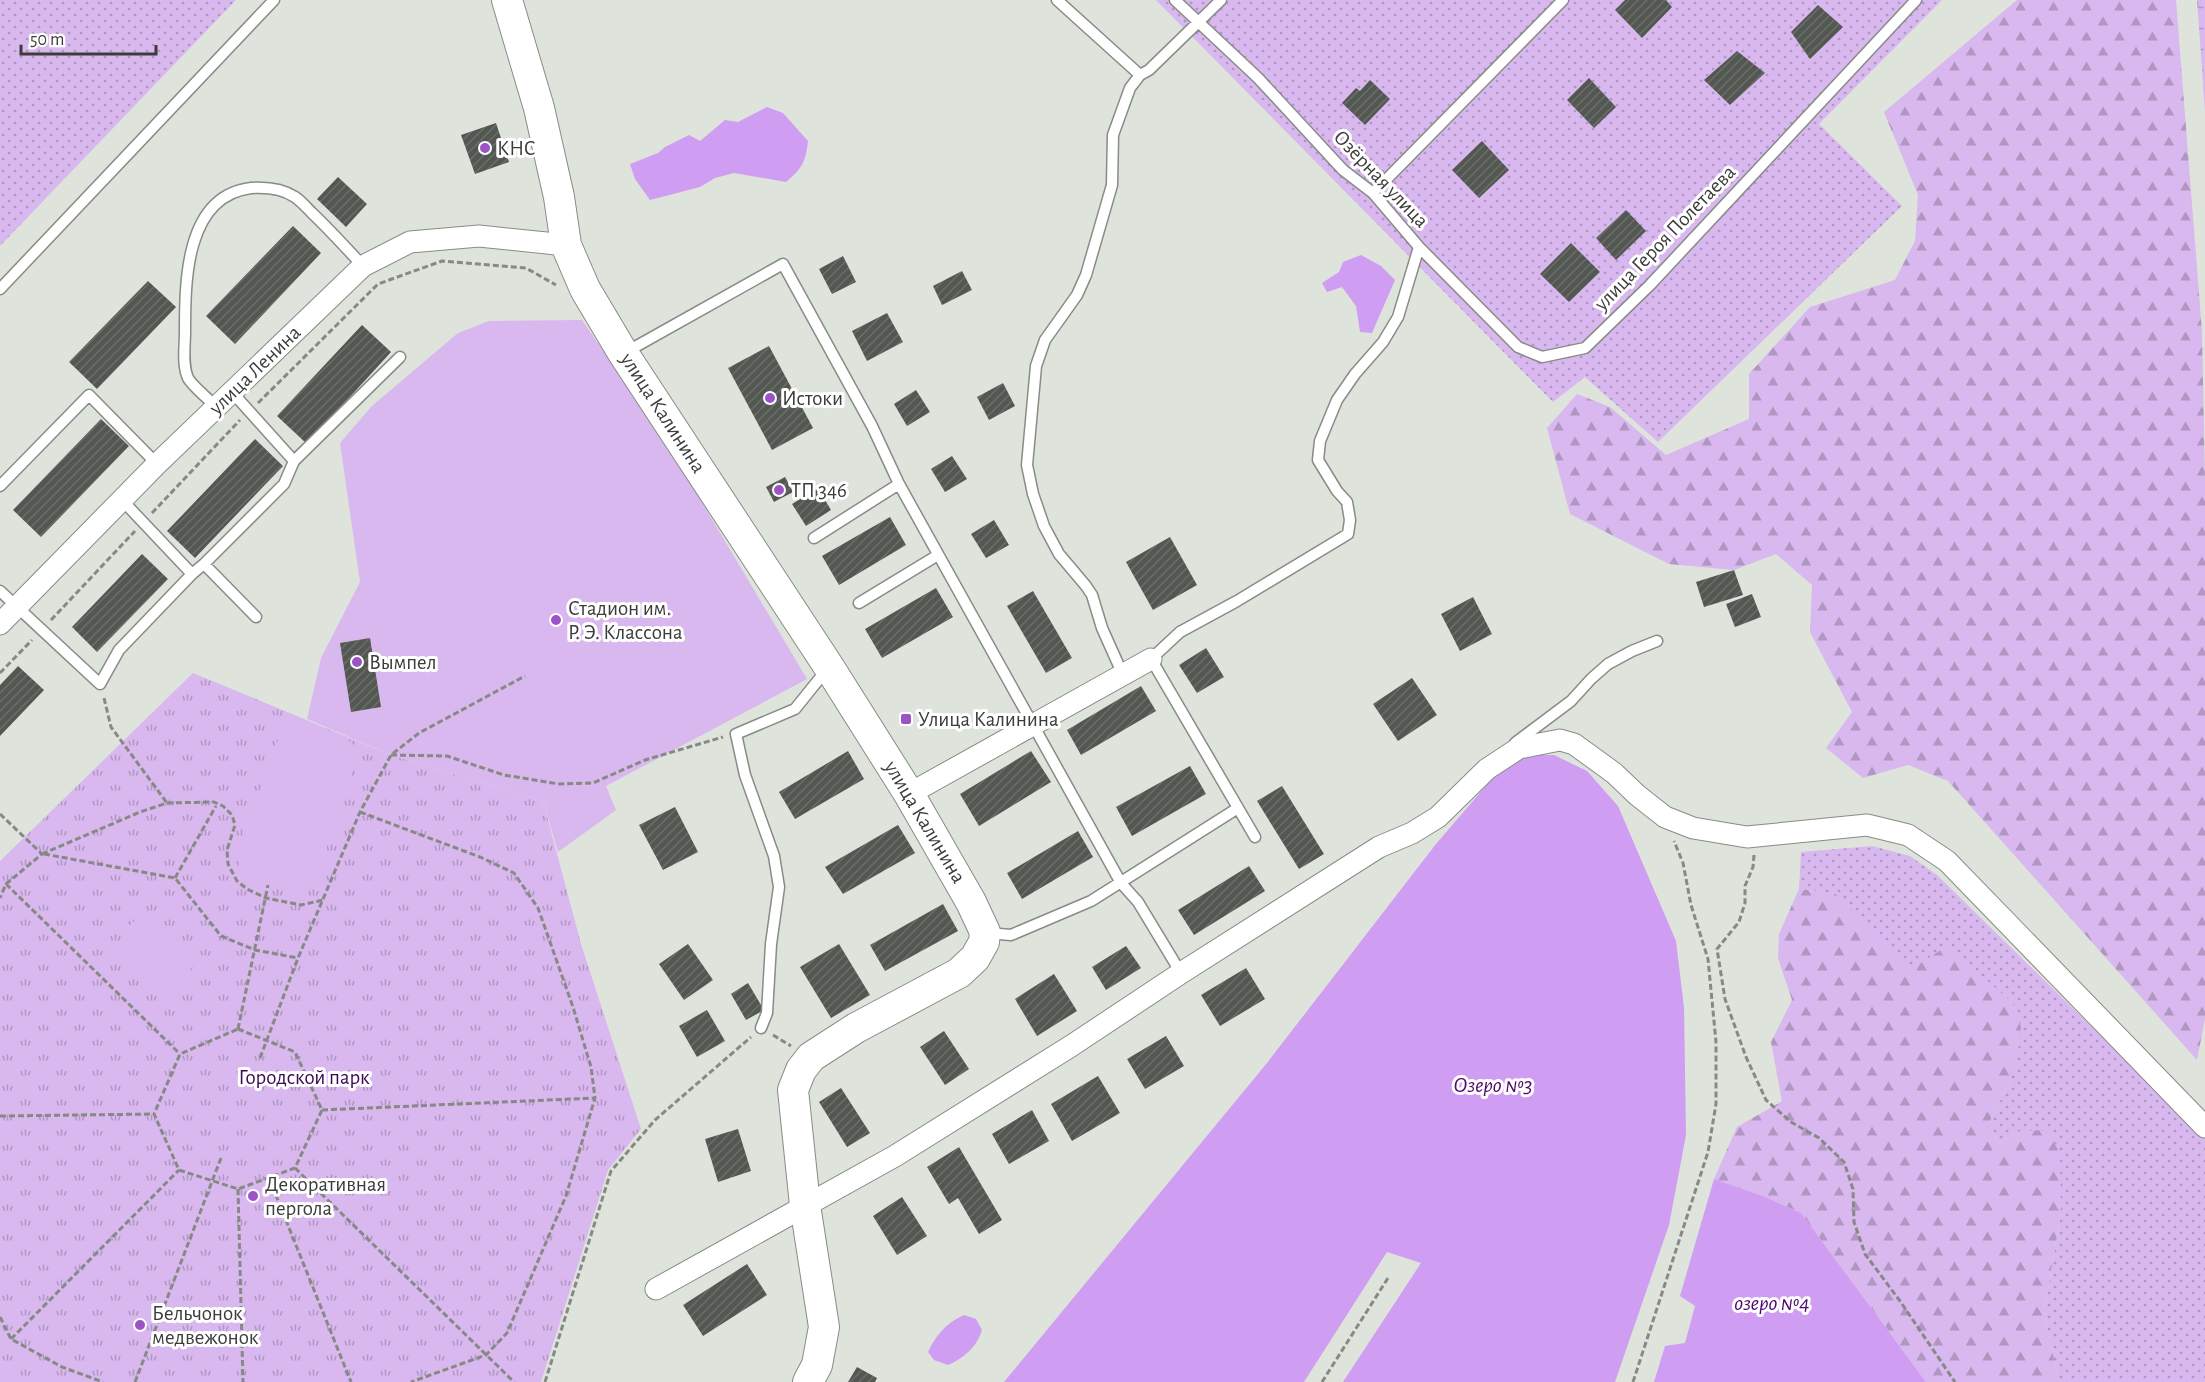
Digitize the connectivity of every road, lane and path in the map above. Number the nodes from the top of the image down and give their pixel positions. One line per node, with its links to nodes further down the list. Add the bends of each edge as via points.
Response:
1 (274, 0): 15 (lane)
2 (507, 0): 11 (street, улица Калинина, via 539,108)
3 (1056, 0): 9 (lane)
4 (1175, 0): 8 (lane, Озёрная улица)
5 (1221, 0): 8 (lane)
6 (1563, 0): 10 (lane)
7 (1916, 0): 12 (lane, улица Героя Полетаева, via 1650,285 1585,348 1542,357 1518,347)
8 (1198, 23): 9 (lane); 10 (lane, Озёрная улица, via 1258,78 1343,170)
9 (1140, 75): 41 (lane, via 1130,88 1113,135 1112,185 1086,275 1077,295 1045,340 1036,366 1027,465 1044,526 1059,554 1092,595)
10 (1373, 193): 12 (lane, Озёрная улица)
11 (566, 245): 13 (street, улица Ленина, via 479,236 410,242); 16 (street, улица Калинина, via 585,289)
12 (1419, 247): 38 (lane, Озёрная улица, via 1398,317 1337,400 1320,441 1318,460 1347,502 1347,534 1180,632)
13 (363, 266): 18 (street, улица Ленина); 19 (lane, via 296,197 279,190 241,190 206,214 195,236 189,262 185,355 188,379)
14 (561, 287): 20 (path, via 526,268 442,261 378,284)
15 (0, 289)
16 (623, 353): 23 (lane, via 783,264 872,426); 39 (street, улица Калинина)
17 (400, 357): 21 (lane)
18 (232, 392): 19 (street, улица Ленина); 20 (lane)
19 (217, 408): 22 (street, улица Ленина)
20 (250, 410): 21 (lane); 26 (path)
21 (294, 461): 29 (lane, via 284,484)
22 (157, 464): 24 (lane, via 89,395); 25 (street, улица Ленина)
23 (899, 484): 27 (lane); 28 (lane)
24 (0, 486)
25 (122, 500): 26 (lane); 33 (street, улица Ленина)
26 (144, 521): 30 (lane); 36 (path)
27 (814, 538)
28 (939, 555): 32 (lane); 44 (lane)
29 (204, 564): 30 (lane); 34 (lane)
30 (192, 574): 43 (lane, via 119,650)
31 (0, 591): 33 (lane)
32 (859, 603)
33 (17, 606): 35 (street, улица Ленина); 36 (lane)
34 (256, 617)
35 (0, 624)
36 (42, 629): 40 (path); 43 (lane)
37 (1657, 641): 47 (lane, via 1608,664 1571,701)
38 (1151, 659): 41 (street); 51 (lane)
39 (829, 667): 45 (lane, via 795,709); 48 (street, улица Калинина)
40 (0, 673)
41 (1123, 675): 44 (street)
42 (525, 676): 46 (path, via 419,733)
43 (100, 684): 49 (path, via 111,727)
44 (1032, 724): 48 (street); 59 (lane)
45 (736, 734): 46 (path, via 645,760 592,783 559,784 504,775 447,756); 69 (lane, via 745,775 774,856 779,886 767,1013)
46 (391, 755): 52 (path)
47 (1500, 759): 54 (street, via 1539,743 1560,740 1574,744); 68 (street, via 1438,817 1379,847)
48 (909, 794): 65 (street, улица Калинина)
49 (167, 802): 57 (path); 63 (path, via 214,802 223,806 235,825 228,864 246,889)
50 (216, 806): 58 (path)
51 (1238, 808): 55 (lane); 59 (lane)
52 (360, 812): 64 (path); 75 (path, via 480,856 514,873 538,908 570,996 591,1066)
53 (0, 814): 57 (path)
54 (1665, 817): 56 (street, via 1693,828); 101 (path, via 1683,863 1708,959 1716,1042 1716,1104 1708,1152)
55 (1255, 837)
56 (1747, 837): 79 (street, via 1867,825 1908,835 1947,861); 102 (path, via 1754,846 1745,903 1739,922 1717,949 1725,999 1746,1057 1766,1100 1791,1122 1819,1138 1844,1162 1853,1189 1854,1222 1865,1254)
57 (42, 854): 58 (path); 60 (path)
58 (175, 879): 66 (path, via 221,936)
59 (1121, 883): 65 (lane, via 1091,901 1011,935); 68 (lane, via 1138,902)
60 (6, 884): 62 (path); 72 (path)
61 (268, 885): 63 (path)
62 (0, 898)
63 (266, 898): 64 (path, via 301,905); 66 (path)
64 (322, 900): 67 (path)
65 (985, 932): 73 (street, via 975,958 959,973 856,1028)
66 (255, 950): 67 (path); 70 (path)
67 (298, 958): 71 (path)
68 (1181, 973): 86 (street, via 904,1150)
69 (761, 1028): 73 (path); 98 (path, via 655,1120 610,1172)
70 (238, 1029): 71 (path); 72 (path)
71 (267, 1041): 74 (path); 76 (path, via 295,1052)
72 (180, 1054): 77 (path)
73 (811, 1057): 86 (street, via 793,1090)
74 (260, 1058)
75 (595, 1098): 76 (path); 91 (path, via 566,1196 507,1333)
76 (322, 1110): 81 (path)
77 (154, 1114): 78 (path); 82 (path)
78 (0, 1116)
79 (2205, 1126)
80 (221, 1158): 84 (path)
81 (295, 1168): 83 (path); 91 (path)
82 (179, 1170): 84 (path); 90 (path)
83 (269, 1178): 85 (path); 95 (path)
84 (212, 1180): 85 (path); 93 (path)
85 (238, 1190): 94 (path)
86 (806, 1205): 88 (street); 99 (street, via 824,1327 817,1365)
87 (1388, 1278): 100 (path)
88 (656, 1289)
89 (0, 1317): 90 (path)
90 (11, 1340): 92 (path, via 62,1367)
91 (486, 1355): 96 (path); 97 (path)
92 (103, 1382)
93 (135, 1382)
94 (243, 1382)
95 (351, 1382)
96 (411, 1382)
97 (513, 1382)
98 (545, 1382)
99 (808, 1382)
100 (1322, 1382)
101 (1633, 1382)
102 (1955, 1382)

